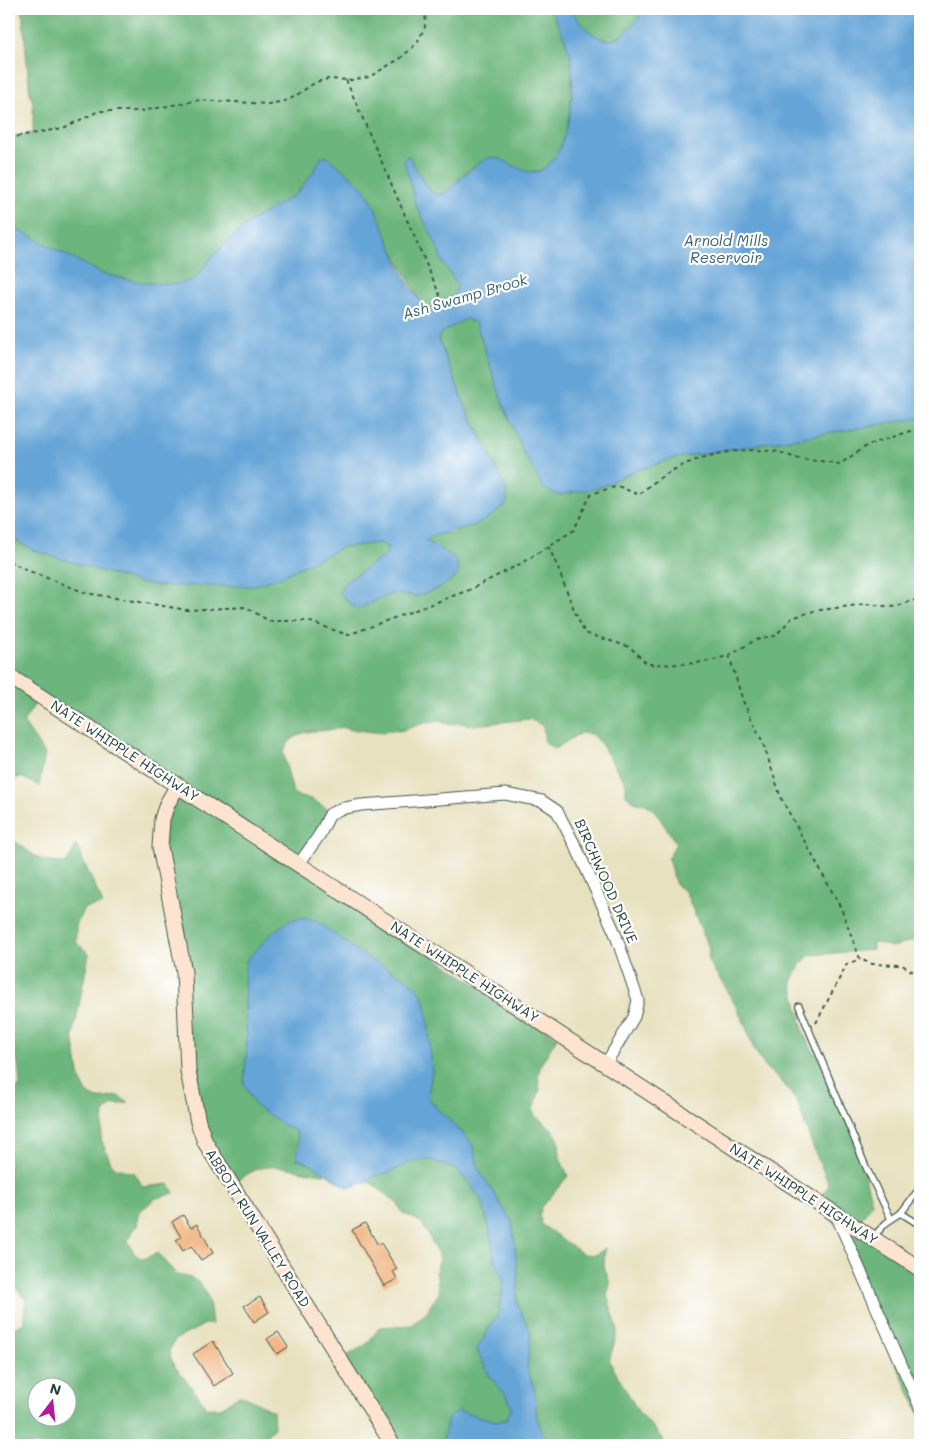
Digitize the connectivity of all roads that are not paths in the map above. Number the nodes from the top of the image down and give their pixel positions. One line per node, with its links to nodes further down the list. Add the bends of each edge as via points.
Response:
1 (9, 676): 2 (main road, NATE WHIPPLE HIGHWAY)
2 (178, 785): 3 (main road, NATE WHIPPLE HIGHWAY); 14 (main road, ABBOTT RUN VALLEY ROAD, via 162,819 160,847 181,947 188,1071 202,1135)
3 (299, 864): 5 (main road, NATE WHIPPLE HIGHWAY); 5 (street, BIRCHWOOD DRIVE, via 330,814 340,809 505,794 542,801 557,811 578,851 615,933 638,1000 634,1017)
4 (799, 1006): 9 (lane, via 866,1168)
5 (605, 1065): 8 (main road, NATE WHIPPLE HIGHWAY)
6 (920, 1188): 7 (lane)
7 (901, 1213): 9 (lane); 10 (lane)
8 (836, 1215): 11 (main road, NATE WHIPPLE HIGHWAY); 13 (street)
9 (891, 1219): 11 (lane)
10 (920, 1225)
11 (872, 1238): 12 (main road, NATE WHIPPLE HIGHWAY)
12 (920, 1270)
13 (920, 1406)
14 (393, 1445)

